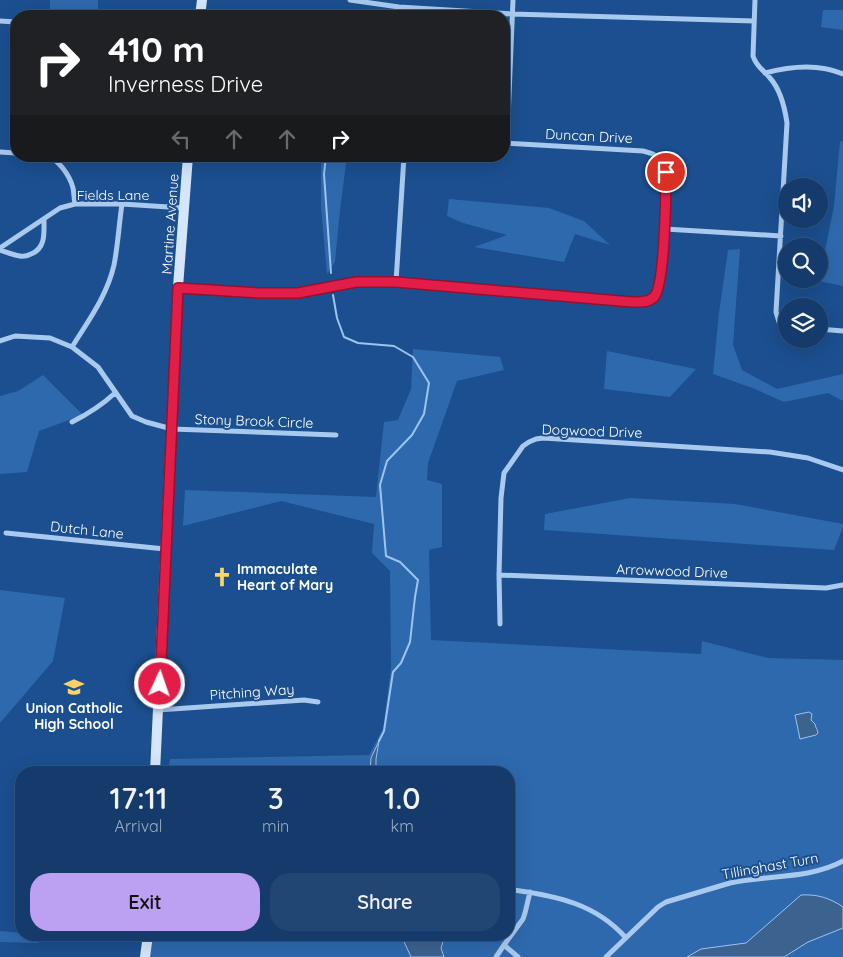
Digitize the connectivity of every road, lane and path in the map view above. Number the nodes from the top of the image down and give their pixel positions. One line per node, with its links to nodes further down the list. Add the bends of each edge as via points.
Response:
1 (350, 0): 4 (street)
2 (513, 0): 5 (street)
3 (755, 0): 6 (street)
4 (437, 10)
5 (512, 14): 6 (street); 7 (street)
6 (754, 22): 8 (street, via 753,56)
7 (510, 51)
8 (765, 74): 9 (street, via 786,68 813,67); 19 (street, via 771,78 783,104 787,123)
9 (843, 74)
10 (510, 143): 18 (street, Duncan Drive, via 642,151 656,155 666,172)
11 (57, 162): 14 (street, via 73,188)
12 (188, 162): 16 (main road, Martine Avenue)
13 (404, 162): 21 (street)
14 (75, 204): 15 (street, Fields Lane); 17 (street, Fields Lane, via 60,208)
15 (122, 204): 16 (street, Fields Lane); 27 (street, via 110,279 97,308)
16 (184, 208): 22 (main road, Martine Avenue)
17 (44, 219): 20 (street, Fields Lane); 20 (street, Fields Lane, via 44,238 40,249 25,256)
18 (665, 228): 19 (street); 21 (street, via 660,282 649,301)
19 (781, 236): 23 (street)
20 (0, 249)
21 (396, 282): 22 (street, via 356,282 298,293)
22 (178, 288): 30 (main road, Martine Avenue)
23 (778, 319)
24 (828, 330): 25 (street)
25 (843, 331)
26 (0, 341): 27 (street, Stony Brook Circle, via 14,336 50,338)
27 (72, 347): 28 (street, Stony Brook Circle, via 98,367)
28 (115, 392): 29 (street, via 95,410); 30 (street, Stony Brook Circle, via 132,416)
29 (72, 422)
30 (172, 428): 31 (street, Stony Brook Circle); 34 (main road, Martine Avenue)
31 (336, 435)
32 (843, 470): 35 (street, Dogwood Drive, via 808,458 770,452 536,439 523,446 504,474)
33 (6, 533): 34 (street, Dutch Lane)
34 (166, 549): 39 (main road, Martine Avenue)
35 (500, 575): 36 (street, Arrowwood Drive, via 826,588); 37 (street, Dogwood Drive)
36 (843, 585)
37 (500, 624)
38 (318, 702): 39 (street, Pitching Way, via 304,700)
39 (158, 710): 40 (main road, Martine Avenue)
40 (155, 766)
41 (843, 861): 45 (street, Tillinghast Turn, via 803,874 741,880 666,902)
42 (515, 890): 43 (street)
43 (530, 892): 44 (street, via 526,913); 45 (street, via 589,908)
44 (515, 930)
45 (626, 938): 52 (street, Tillinghast Turn)
46 (147, 941): 49 (main road)
47 (507, 941): 48 (street)
48 (504, 945): 50 (street); 51 (street)
49 (146, 957)
50 (496, 957)
51 (518, 957)
52 (606, 957)

